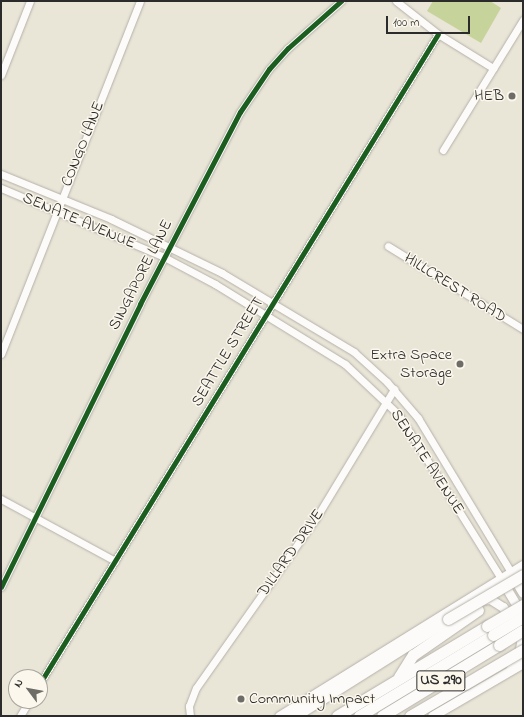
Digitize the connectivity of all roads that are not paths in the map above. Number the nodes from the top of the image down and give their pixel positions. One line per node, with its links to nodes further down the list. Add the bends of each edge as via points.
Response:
1 (30, 1): 8 (street)
2 (140, 1): 12 (street, CONGO LANE)
3 (342, 1): 15 (street, SINGAPORE LANE, via 288,48 252,92)
4 (396, 1): 6 (street)
5 (523, 20): 7 (street)
6 (438, 34): 7 (street); 17 (street, SEATTLE STREET)
7 (493, 68): 9 (street)
8 (1, 75)
9 (443, 150)
10 (1, 174): 12 (street, SENATE AVENUE)
11 (1, 188): 13 (street, SENATE AVENUE)
12 (62, 198): 13 (street, CONGO LANE); 15 (street, SENATE AVENUE)
13 (57, 210): 16 (street, SENATE AVENUE); 20 (street, CONGO LANE)
14 (388, 246): 19 (street, HILLCREST ROAD)
15 (169, 247): 16 (street, SINGAPORE LANE); 17 (street, SENATE AVENUE)
16 (164, 257): 18 (street, SENATE AVENUE); 24 (street, SINGAPORE LANE)
17 (273, 302): 18 (street, SEATTLE STREET); 21 (street, SENATE AVENUE, via 354,352)
18 (266, 314): 22 (street, SENATE AVENUE, via 345,364); 25 (street, SEATTLE STREET)
19 (523, 329)
20 (1, 354)
21 (394, 389): 22 (street, DILLARD DRIVE); 27 (street, SENATE AVENUE, via 432,438)
22 (386, 402): 29 (street, SENATE AVENUE, via 414,437); 44 (street, DILLARD DRIVE, via 316,518 196,688 189,706)
23 (1, 500): 24 (street)
24 (37, 517): 25 (street); 31 (street, SINGAPORE LANE)
25 (115, 560): 40 (street, SEATTLE STREET)
26 (523, 565): 27 (main road)
27 (511, 572): 29 (main road); 32 (main road, SENATE AVENUE)
28 (523, 575): 46 (highway, bridge)
29 (501, 578): 33 (main road); 35 (main road, SENATE AVENUE)
30 (523, 583): 42 (highway, via 412,654)
31 (1, 586)
32 (523, 593)
33 (463, 601): 41 (main road, via 490,600 503,607 522,640); 45 (main road)
34 (523, 605): 37 (highway, US 290, bridge)
35 (523, 616): 37 (highway, bridge)
36 (523, 630): 49 (highway, US 290, bridge)
37 (490, 631): 42 (highway, US 290); 48 (highway)
38 (523, 650): 43 (highway, bridge)
39 (523, 663): 41 (main road)
40 (48, 670)
41 (510, 670): 52 (main road)
42 (398, 679): 47 (highway, US 290)
43 (439, 699): 50 (highway); 51 (highway)
44 (190, 716)
45 (278, 716)
46 (294, 716)
47 (337, 716)
48 (359, 716)
49 (382, 716)
50 (410, 716)
51 (418, 716)
52 (432, 716)

